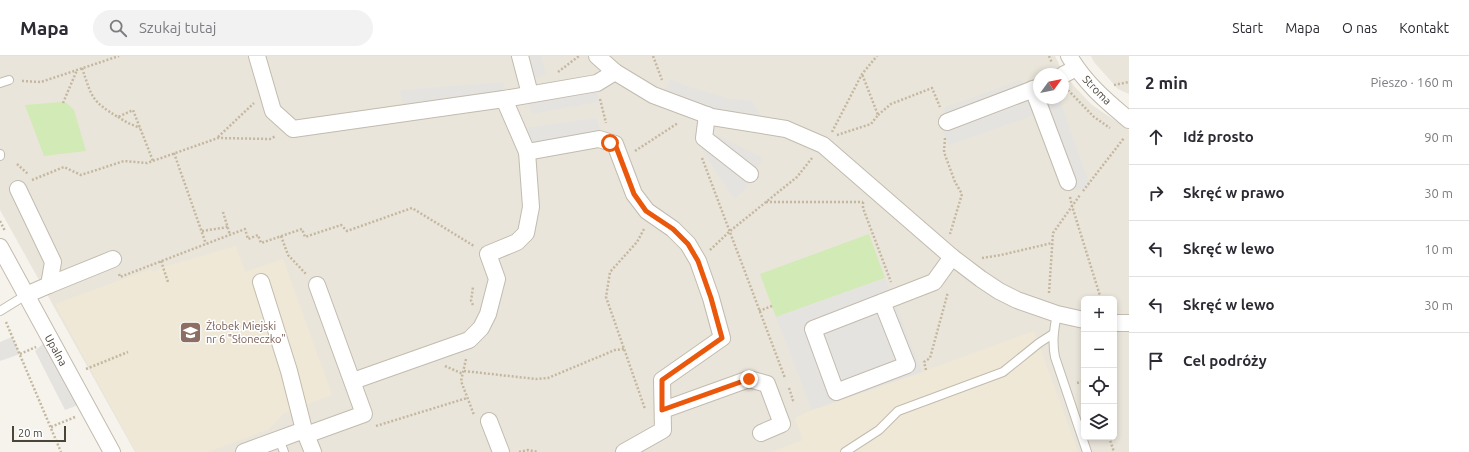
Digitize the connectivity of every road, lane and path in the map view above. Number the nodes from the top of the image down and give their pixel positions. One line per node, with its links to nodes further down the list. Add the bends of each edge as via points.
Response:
1 (119, 56): 7 (path)
2 (257, 56): 17 (street)
3 (520, 56): 18 (street)
4 (597, 56): 9 (street)
5 (877, 56): 10 (path)
6 (1070, 66): 26 (street, Stroma, via 1102,98)
7 (82, 68): 8 (path); 24 (path, via 96,102)
8 (77, 70): 11 (path, via 40,82); 20 (path)
9 (615, 72): 14 (street); 22 (street, via 649,93)
10 (862, 74): 23 (path); 32 (path)
11 (9, 80): 13 (lane)
12 (1129, 82): 15 (path)
13 (0, 83)
14 (597, 83): 18 (street); 34 (path)
15 (1109, 86)
16 (1033, 89): 27 (street)
17 (267, 90): 29 (street, via 273,112); 31 (path)
18 (530, 94): 19 (street)
19 (504, 99): 29 (street); 35 (street)
20 (63, 103)
21 (1041, 104): 42 (street)
22 (706, 115): 41 (street, via 704,138); 58 (street, via 786,128 823,145)
23 (878, 115): 27 (path, via 891,104 932,88); 30 (path, via 871,124)
24 (118, 117): 28 (path); 28 (path, via 133,110)
25 (683, 119): 39 (path)
26 (1129, 120)
27 (947, 122): 58 (path, via 944,152 962,194 948,242)
28 (140, 128): 40 (path)
29 (293, 129): 31 (path, via 270,139)
30 (836, 135)
31 (218, 138): 36 (path)
32 (829, 138)
33 (1124, 138): 46 (path)
34 (610, 143): 35 (street, via 599,139); 39 (street, via 615,144)
35 (526, 152): 57 (street, via 531,208 526,233 517,242)
36 (174, 153): 40 (path); 50 (path)
37 (807, 153): 44 (path, via 814,155 797,177)
38 (701, 157): 51 (path)
39 (621, 160): 48 (street, via 634,194 646,211)
40 (153, 161): 43 (path, via 124,161 81,175 64,167)
41 (750, 174)
42 (1068, 182): 46 (path)
43 (22, 185): 64 (street, via 52,262)
44 (765, 202): 45 (path); 51 (path)
45 (863, 202)
46 (1072, 206): 54 (path, via 1053,233); 69 (path)
47 (223, 212): 49 (path)
48 (652, 214): 61 (street, via 688,244); 82 (path, via 637,242 610,272 606,296)
49 (228, 227): 50 (path); 52 (path)
50 (202, 231): 55 (path)
51 (730, 232): 61 (path); 74 (path)
52 (230, 235): 53 (path, via 245,229 248,239 258,235 261,243); 55 (path)
53 (281, 236): 57 (path, via 302,229 305,237 341,224 346,231 412,208); 65 (path, via 288,255)
54 (1052, 243): 58 (path, via 1001,255); 75 (path)
55 (206, 244): 60 (path)
56 (0, 247): 68 (street, Upalna)
57 (488, 254): 80 (street, via 497,279 488,314 481,328)
58 (952, 257): 70 (street, via 934,282); 75 (street, via 999,291)
59 (113, 259): 60 (path, via 120,277); 64 (street)
60 (161, 261): 62 (path)
61 (698, 261): 91 (street, via 722,338 662,380)
62 (168, 282)
63 (261, 282): 96 (street, via 289,370)
64 (49, 285): 68 (street)
65 (317, 285): 88 (street)
66 (473, 287): 73 (path, via 471,301)
67 (949, 290): 86 (path, via 930,358 924,362)
68 (26, 295): 72 (lane); 102 (street, Upalna)
69 (1100, 296)
70 (882, 302): 70 (street, via 907,365 836,392 813,329)
71 (772, 306): 74 (path)
72 (1, 310): 84 (path)
73 (476, 311)
74 (759, 311): 90 (path, via 793,400)
75 (1053, 313): 76 (street); 79 (lane)
76 (1081, 319)
77 (1117, 322): 78 (street)
78 (1129, 323)
79 (1053, 334): 109 (lane, via 1003,372 898,411 879,430); 110 (lane, via 1055,357)
80 (469, 340): 87 (path); 88 (street)
81 (37, 346): 84 (path)
82 (624, 349): 87 (path, via 615,350 548,378); 98 (path)
83 (128, 352): 85 (path)
84 (20, 354): 94 (path)
85 (84, 370)
86 (926, 370)
87 (464, 371): 89 (path, via 461,381)
88 (353, 381): 96 (street, via 364,414)
89 (467, 398): 93 (path, via 476,420); 95 (path)
90 (776, 407): 91 (street, via 767,384 749,379); 97 (street, via 782,424)
91 (662, 410): 98 (street, via 663,430)
92 (76, 416): 94 (path)
93 (490, 421): 105 (street)
94 (51, 427): 101 (path)
95 (369, 428)
96 (305, 433): 100 (street); 104 (street)
97 (761, 433)
98 (654, 435): 108 (street)
99 (1110, 440): 111 (path)
100 (282, 446): 103 (street)
101 (61, 452)
102 (112, 452)
103 (244, 452)
104 (313, 452)
105 (501, 452)
106 (519, 452): 107 (path)
107 (538, 452)
108 (624, 452)
109 (845, 452)
110 (1087, 452)
111 (1114, 452)

